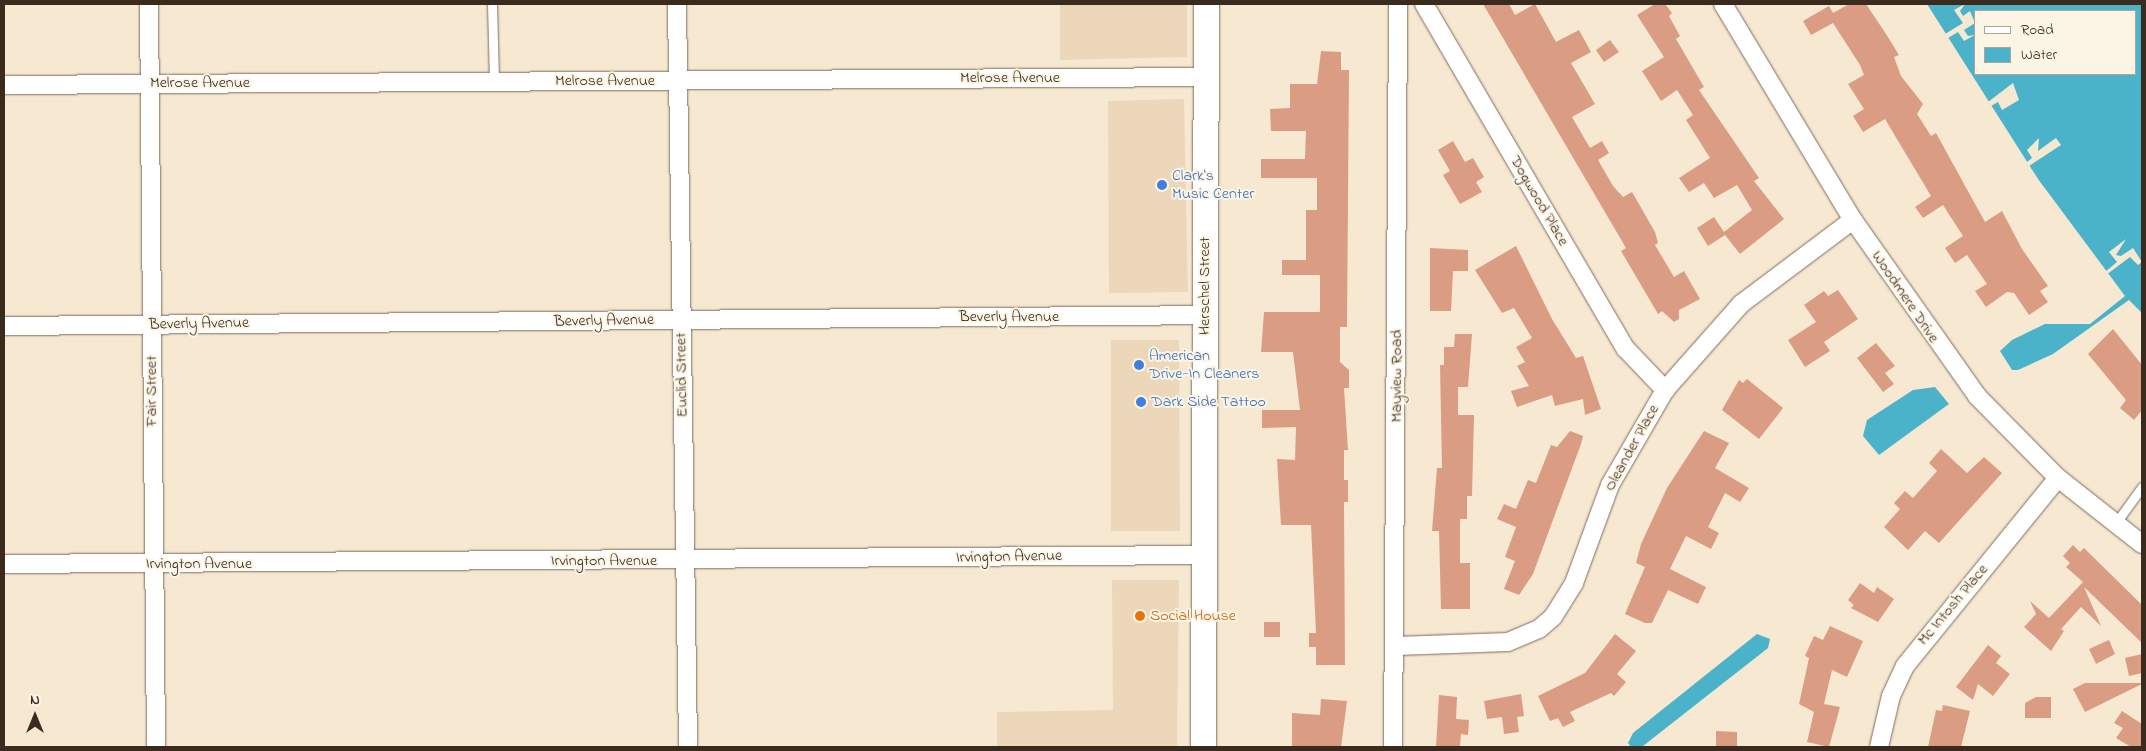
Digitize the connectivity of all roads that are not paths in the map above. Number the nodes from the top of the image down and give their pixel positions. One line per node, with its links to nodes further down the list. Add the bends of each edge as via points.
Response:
1 (149, 4): 11 (street, Fair Street)
2 (492, 4): 10 (lane)
3 (677, 4): 9 (street, Euclid Street)
4 (1206, 4): 8 (main road, Herschel Street)
5 (1398, 4): 27 (street, Mayview Road)
6 (1424, 4): 18 (street, Dogwood Place, via 1626,349)
7 (1723, 4): 13 (street, Woodmere Drive)
8 (1205, 77): 9 (street, Melrose Avenue); 14 (main road, Herschel Street)
9 (677, 80): 10 (street, Melrose Avenue); 15 (street, Euclid Street)
10 (494, 81): 11 (street, Melrose Avenue)
11 (150, 83): 12 (street, Melrose Avenue); 16 (street, Fair Street)
12 (4, 85)
13 (1853, 220): 18 (street, Oleander Place, via 1741,304); 19 (street, Woodmere Drive, via 1977,396)
14 (1205, 315): 15 (street, Beverly Avenue); 23 (main road, Herschel Street)
15 (682, 320): 16 (street, Beverly Avenue); 24 (street, Euclid Street)
16 (152, 325): 17 (street, Beverly Avenue); 26 (street, Fair Street)
17 (4, 326)
18 (1665, 390): 27 (street, Oleander Place, via 1610,485 1574,583 1553,617 1539,629 1508,642)
19 (2058, 478): 21 (street, Woodmere Drive); 32 (street, Mc Intosh Place, via 1905,666 1891,696)
20 (2142, 487): 21 (lane)
21 (2114, 524): 22 (street, Woodmere Drive)
22 (2142, 544)
23 (1204, 555): 24 (street, Irvington Avenue); 30 (main road, Herschel Street)
24 (685, 560): 26 (street, Irvington Avenue); 29 (street, Euclid Street)
25 (4, 564): 26 (street, Irvington Avenue)
26 (154, 564): 28 (street, Fair Street)
27 (1397, 646): 31 (street, Mayview Road)
28 (156, 747)
29 (688, 747)
30 (1203, 747)
31 (1394, 747)
32 (1879, 747)

